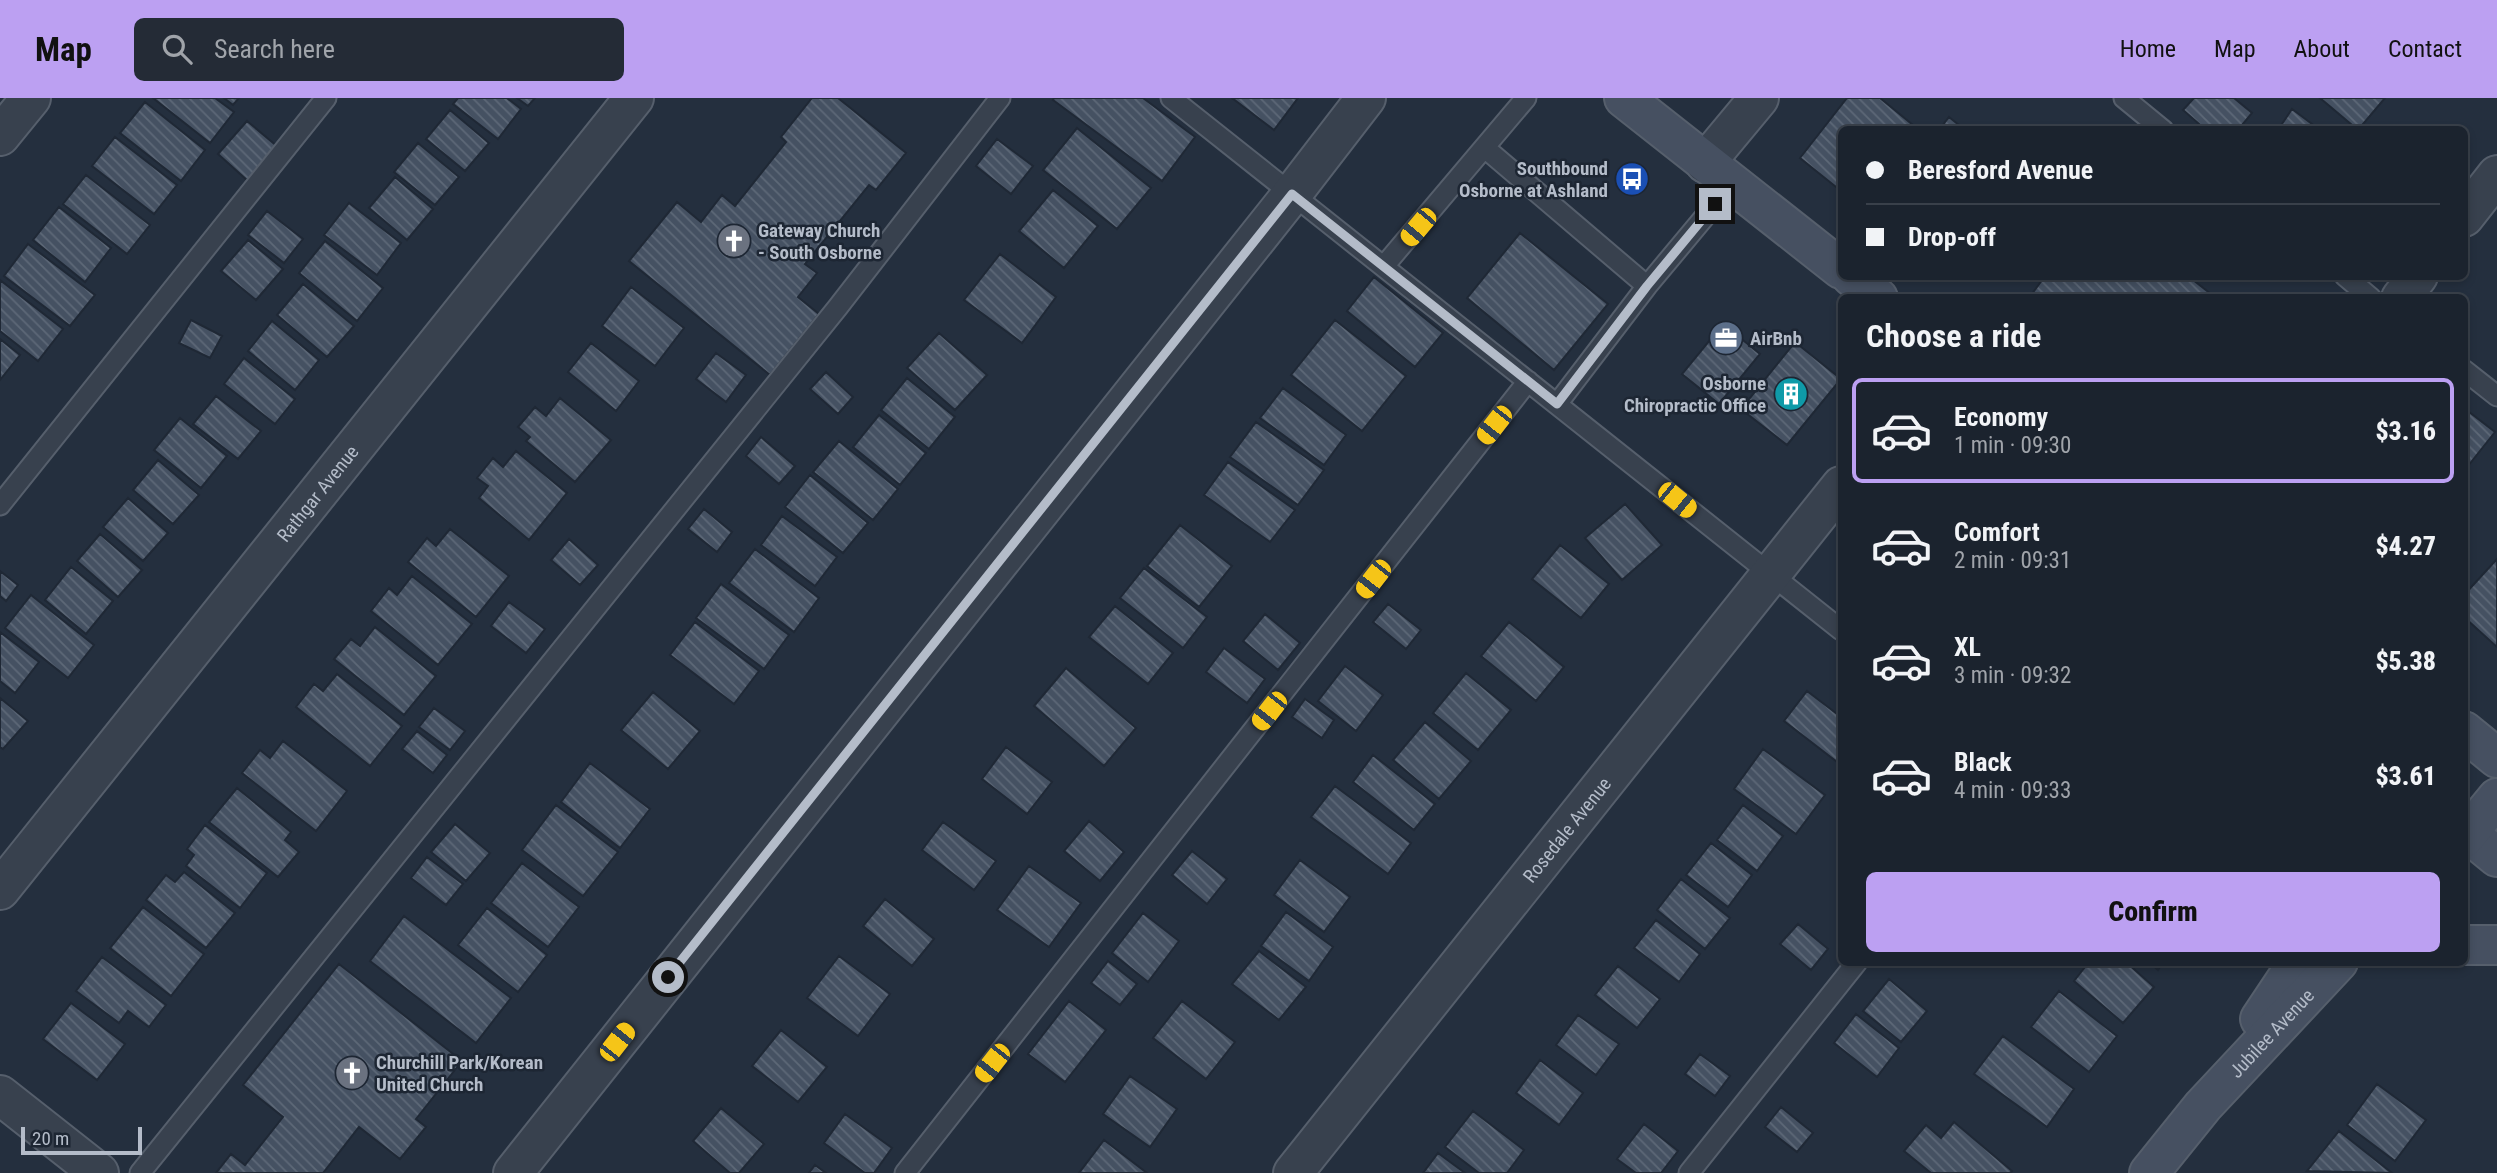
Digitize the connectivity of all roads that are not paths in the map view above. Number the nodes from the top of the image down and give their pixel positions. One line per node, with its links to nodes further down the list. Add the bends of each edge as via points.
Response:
1 (31, 98): 13 (street)
2 (326, 98): 31 (lane)
3 (634, 98): 36 (street, Rathgar Avenue)
4 (1000, 98): 45 (lane, via 829,318)
5 (1171, 98): 17 (lane)
6 (1366, 98): 17 (street)
7 (1526, 98): 14 (lane)
8 (1624, 98): 15 (main road)
9 (1759, 98): 15 (street)
10 (2124, 98): 11 (lane)
11 (2146, 105): 12 (lane)
12 (2160, 126)
13 (0, 136)
14 (1485, 148): 19 (lane); 23 (lane)
15 (1719, 173): 20 (main road); 23 (lane)
16 (2497, 175): 18 (street)
17 (1292, 194): 19 (lane); 46 (street)
18 (2468, 213)
19 (1384, 267): 27 (lane)
20 (1838, 267)
21 (1856, 280): 24 (main road)
22 (2351, 280): 25 (lane)
23 (1647, 286): 29 (lane)
24 (1873, 294)
25 (2366, 294)
26 (2468, 373): 28 (lane)
27 (1528, 382): 29 (lane); 47 (lane)
28 (2497, 396)
29 (1557, 404): 32 (lane)
30 (1838, 490): 32 (street, Rosedale Avenue)
31 (0, 505)
32 (1769, 573): 33 (lane); 48 (street, Rosedale Avenue)
33 (1838, 628)
34 (2497, 798): 35 (main road)
35 (2473, 840)
36 (0, 890)
37 (2468, 945): 38 (main road)
38 (2497, 945)
39 (1854, 966): 49 (lane)
40 (2295, 966): 43 (main road, Jubilee Avenue)
41 (2334, 966): 43 (main road, Jubilee Avenue)
42 (0, 1095): 44 (street)
43 (2203, 1106): 50 (main road, Jubilee Avenue)
44 (99, 1173)
45 (140, 1173)
46 (513, 1173)
47 (905, 1173)
48 (1293, 1173)
49 (1689, 1173)
50 (2149, 1173)

